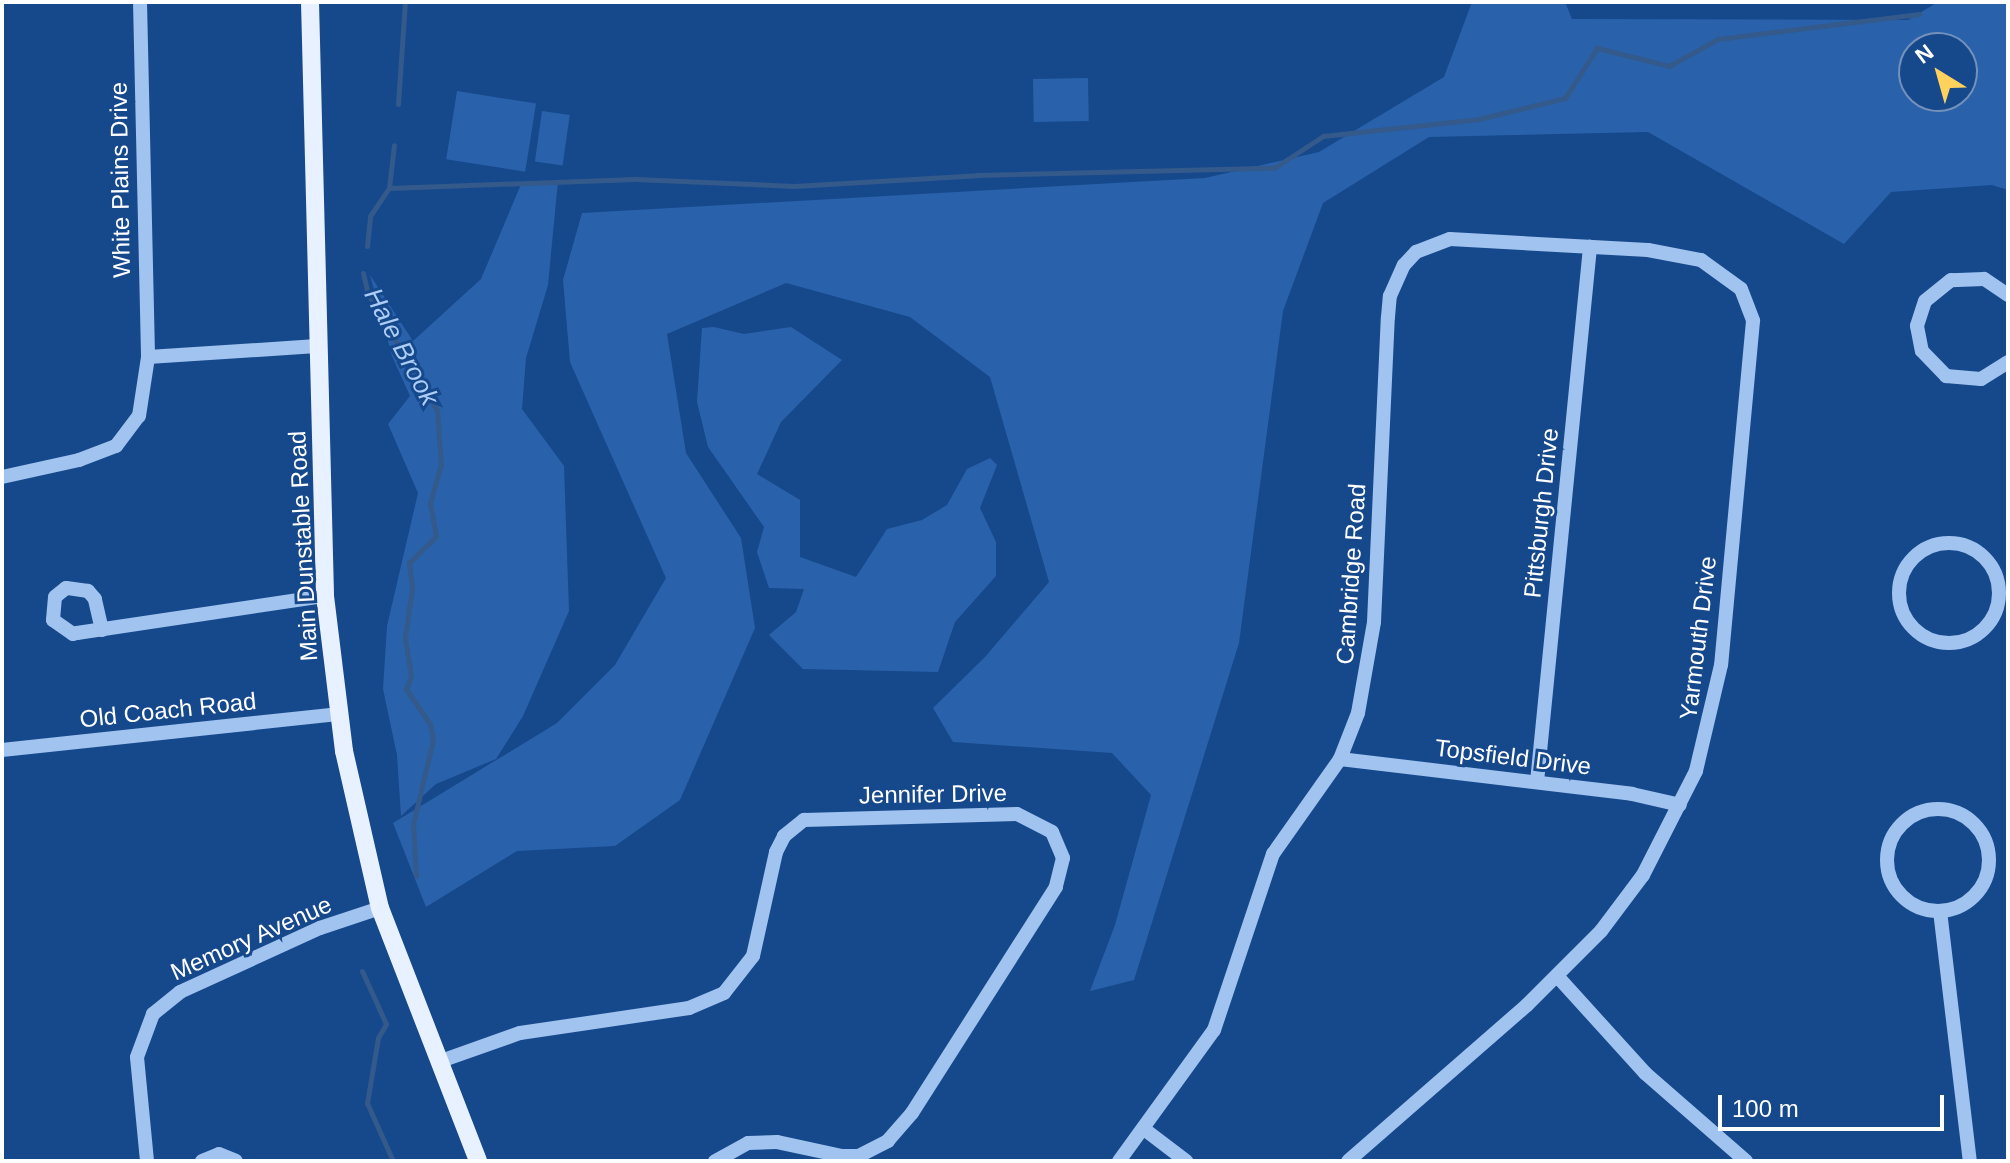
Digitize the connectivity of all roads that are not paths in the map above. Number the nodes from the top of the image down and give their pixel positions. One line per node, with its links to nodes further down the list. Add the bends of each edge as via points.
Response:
1 (140, 2): 6 (street, White Plains Drive)
2 (310, 2): 5 (main road, Main Dunstable Road)
3 (1590, 247): 14 (street, Cambridge Road, via 1450,239 1416,252 1395,279 1385,352 1370,662); 15 (street, Pittsburgh Drive); 16 (street, Yarmouth Drive, via 1680,254 1716,266 1741,289 1753,321 1716,702)
4 (2008, 295): 7 (street, via 1984,279 1951,280 1925,301 1917,326 1926,359 1946,376 1981,379)
5 (317, 346): 6 (street); 10 (main road, Main Dunstable Road)
6 (148, 357): 8 (street, White Plains Drive, via 139,416 116,446)
7 (2008, 362)
8 (2, 477)
9 (2004, 592): 9 (street, via 1984,630 1946,644 1922,636 1910,625 1899,594 1915,557 1952,543 1982,556)
10 (325, 596): 11 (street); 12 (main road, Main Dunstable Road)
11 (102, 630)
12 (340, 714): 13 (street, Old Coach Road); 17 (main road, Main Dunstable Road)
13 (2, 750)
14 (1340, 759): 15 (street, Topsfield Drive); 21 (street, Cambridge Road, via 1273,854 1214,1030)
15 (1537, 782): 16 (street, Topsfield Drive)
16 (1680, 805): 19 (street, Yarmouth Drive, via 1621,908)
17 (380, 908): 20 (main road, Main Dunstable Road); 22 (street, Memory Avenue, via 320,928 180,992 153,1014 141,1034 136,1067)
18 (1940, 911): 18 (street, via 1914,905 1900,895 1886,863 1892,837 1902,823 1934,809 1951,810 1972,822 1989,857 1976,894); 31 (street)
19 (1558, 977): 29 (street, Yarmouth Drive); 30 (street, via 1645,1073)
20 (438, 1062): 25 (main road, Main Dunstable Road); 26 (street, Jennifer Drive, via 520,1033 689,1008 724,993 753,956 776,852 784,836 804,820 1017,814 1052,832 1063,858 1056,887 895,1134 859,1156 761,1141)
21 (1144, 1129): 27 (street, Cambridge Road); 28 (street)
22 (147, 1161)
23 (202, 1161): 24 (street, via 219,1154)
24 (236, 1161)
25 (478, 1161)
26 (715, 1161)
27 (1119, 1161)
28 (1186, 1161)
29 (1348, 1161)
30 (1746, 1161)
31 (1970, 1161)

